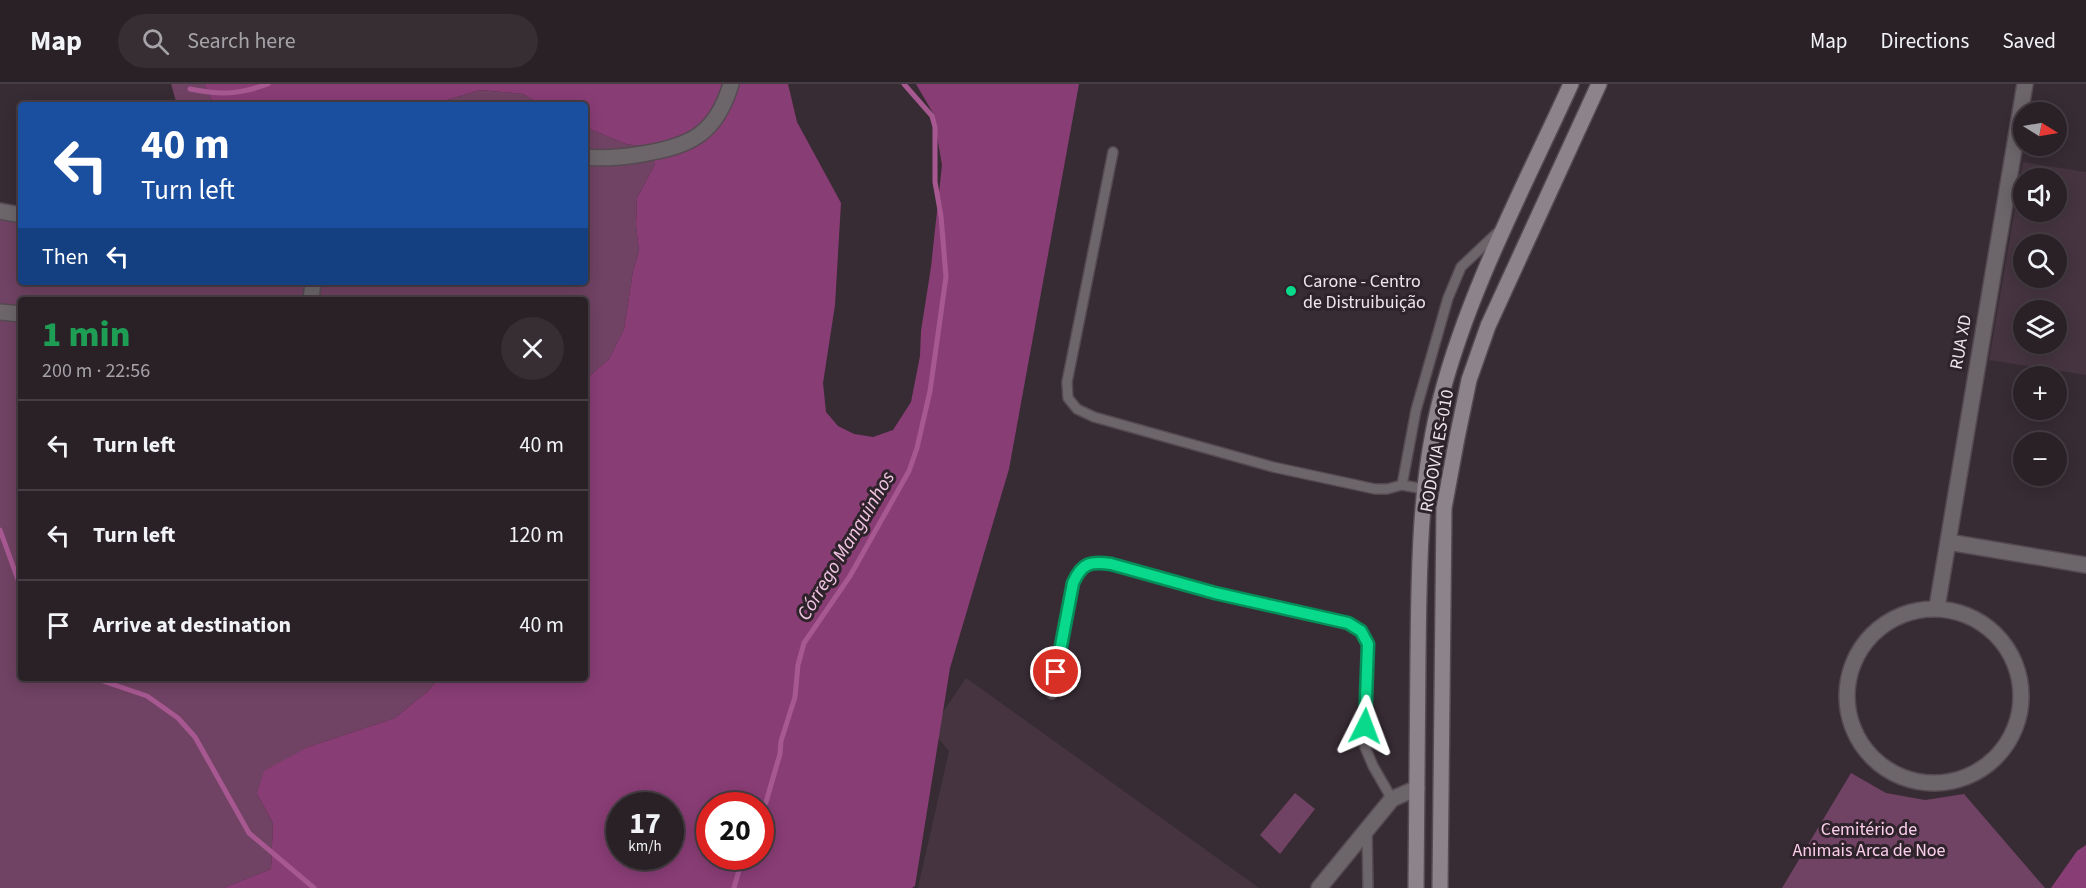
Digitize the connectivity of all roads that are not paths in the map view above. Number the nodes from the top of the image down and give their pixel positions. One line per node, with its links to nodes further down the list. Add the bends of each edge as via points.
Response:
1 (731, 84): 6 (street, via 720,114 684,145 633,156)
2 (1571, 84): 9 (main road, RODOVIA ES-010)
3 (1599, 84): 24 (main road, RODOVIA ES-010, via 1488,326 1469,380 1457,438 1444,508)
4 (2025, 84): 14 (street, RUA XD)
5 (1113, 152): 12 (lane, via 1067,382 1068,398 1077,409 1136,430 1273,467 1375,489)
6 (588, 157)
7 (0, 211): 8 (street)
8 (18, 214)
9 (1507, 224): 12 (lane, via 1458,272 1416,410); 13 (main road, RODOVIA ES-010, via 1450,362 1431,437)
10 (0, 312): 11 (street)
11 (18, 314)
12 (1402, 485): 13 (lane)
13 (1424, 489): 18 (main road, RODOVIA ES-010, via 1419,568)
14 (1948, 542): 15 (street); 16 (street, RUA XD)
15 (2086, 565)
16 (1937, 607): 16 (street, via 1898,615 1867,638 1848,673 1847,713 1863,749 1893,774 1931,784 1970,777 2001,753 2019,718 2020,679 2004,643 1975,617)
17 (1052, 694): 19 (lane, via 1073,583 1079,570 1094,561 1348,623 1361,631 1368,644 1365,747)
18 (1417, 788): 19 (street); 23 (main road, RODOVIA ES-010)
19 (1392, 799): 20 (street)
20 (1367, 830): 21 (street); 22 (lane)
21 (1319, 888)
22 (1368, 888)
23 (1416, 888)
24 (1440, 888)

